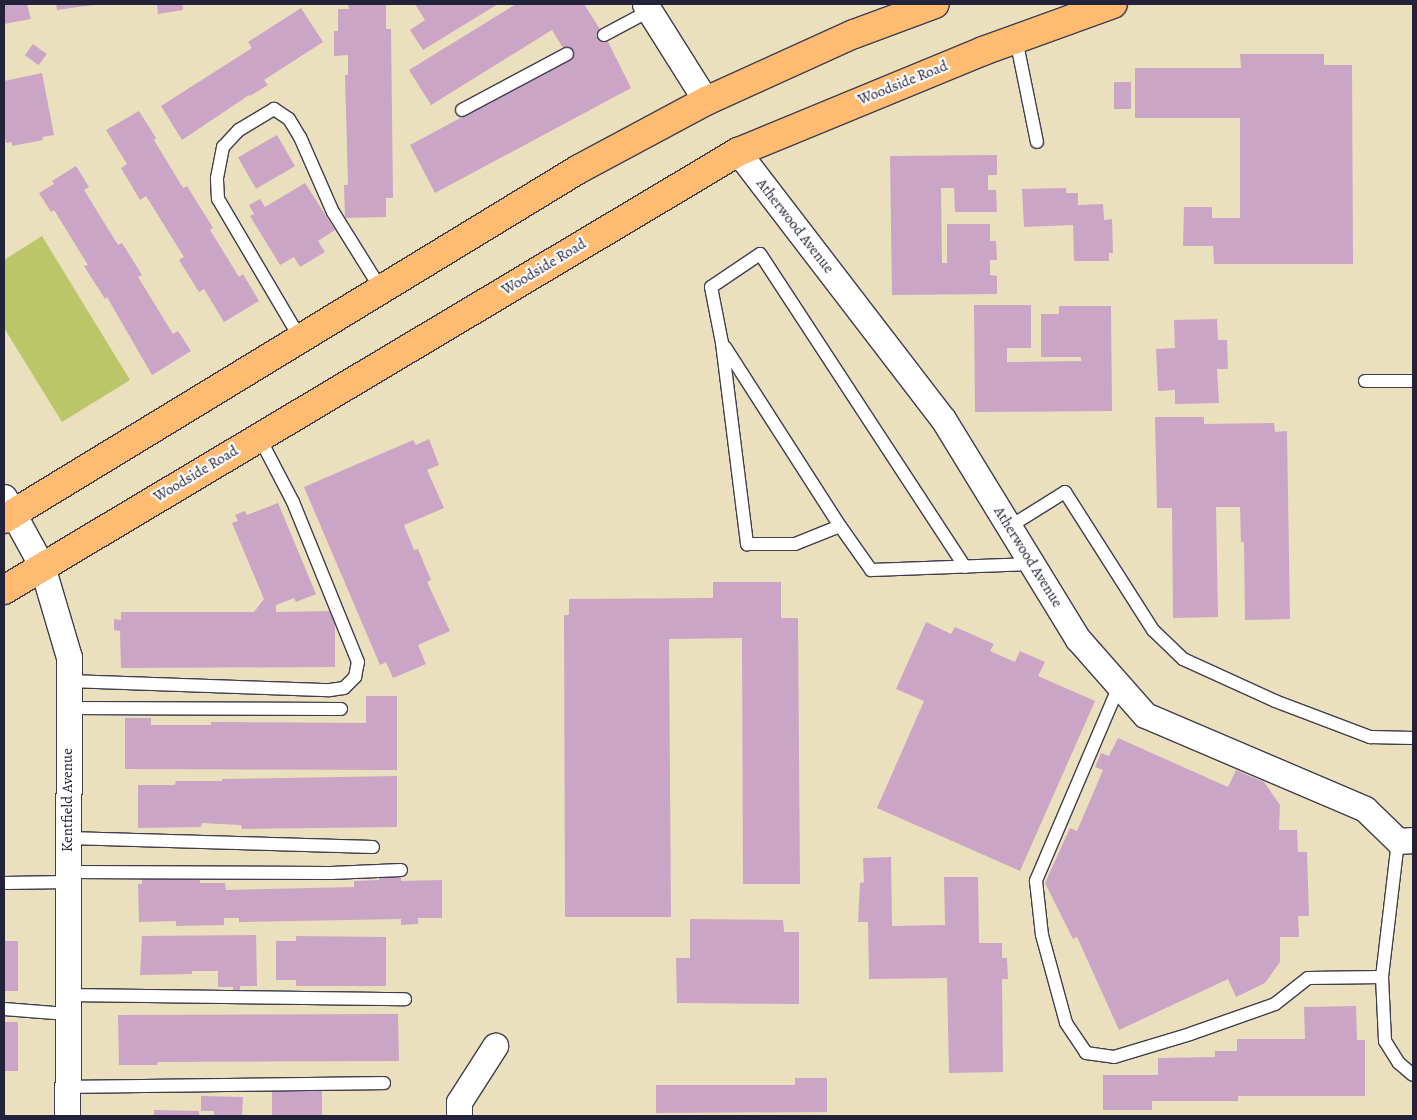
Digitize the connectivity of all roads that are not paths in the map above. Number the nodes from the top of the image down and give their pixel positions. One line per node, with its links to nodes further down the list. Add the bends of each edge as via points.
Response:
1 (934, 4): 7 (main road, via 854,34)
2 (1113, 4): 5 (main road, Woodside Road)
3 (647, 7): 4 (lane); 7 (street)
4 (604, 35)
5 (1016, 38): 9 (lane); 10 (main road, Woodside Road)
6 (567, 54): 8 (lane)
7 (706, 101): 11 (main road, via 579,169)
8 (462, 110)
9 (1037, 142)
10 (738, 152): 16 (main road, Woodside Road); 19 (street, Atherwood Avenue, via 943,419)
11 (381, 289): 12 (main road); 12 (lane, via 333,212 300,137 288,119 274,109 239,130 222,147 217,178 218,199)
12 (300, 338): 17 (main road)
13 (722, 343): 18 (lane); 18 (lane, via 747,544 795,544); 22 (lane, via 711,287 760,254)
14 (1366, 381): 15 (lane)
15 (1413, 381)
16 (259, 437): 21 (main road, Woodside Road); 24 (lane, via 293,502 358,662 355,677 344,688 330,690)
17 (7, 510): 21 (street, Kentfield Avenue)
18 (840, 526): 22 (lane, via 871,570)
19 (1010, 527): 20 (street, Atherwood Avenue); 28 (lane, via 1065,492 1153,630 1183,659 1275,701 1370,737)
20 (1033, 564): 22 (lane); 25 (street, Atherwood Avenue, via 1078,639)
21 (42, 566): 23 (main road, Woodside Road); 24 (street, Kentfield Avenue, via 69,657)
22 (966, 567)
23 (4, 590)
24 (68, 681): 26 (street, Kentfield Avenue)
25 (1119, 686): 30 (street, Atherwood Avenue, via 1145,715 1365,809); 35 (lane, via 1036,881 1042,935 1066,1023 1086,1053 1114,1057 1190,1034 1275,1004 1308,978)
26 (68, 708): 27 (lane); 29 (street, Kentfield Avenue)
27 (341, 709)
28 (1413, 738)
29 (68, 838): 31 (lane); 33 (street, Kentfield Avenue)
30 (1405, 841): 35 (lane)
31 (373, 847)
32 (401, 870): 33 (lane)
33 (68, 877): 34 (lane); 37 (street, Kentfield Avenue)
34 (4, 884)
35 (1382, 977): 40 (lane, via 1385,1041 1399,1063)
36 (405, 1000): 37 (lane)
37 (67, 1004): 38 (lane); 42 (street, Kentfield Avenue)
38 (4, 1009)
39 (495, 1046): 44 (street, via 459,1102)
40 (1413, 1074)
41 (384, 1084): 42 (lane)
42 (67, 1087): 43 (street, Kentfield Avenue)
43 (67, 1116)
44 (459, 1116)

